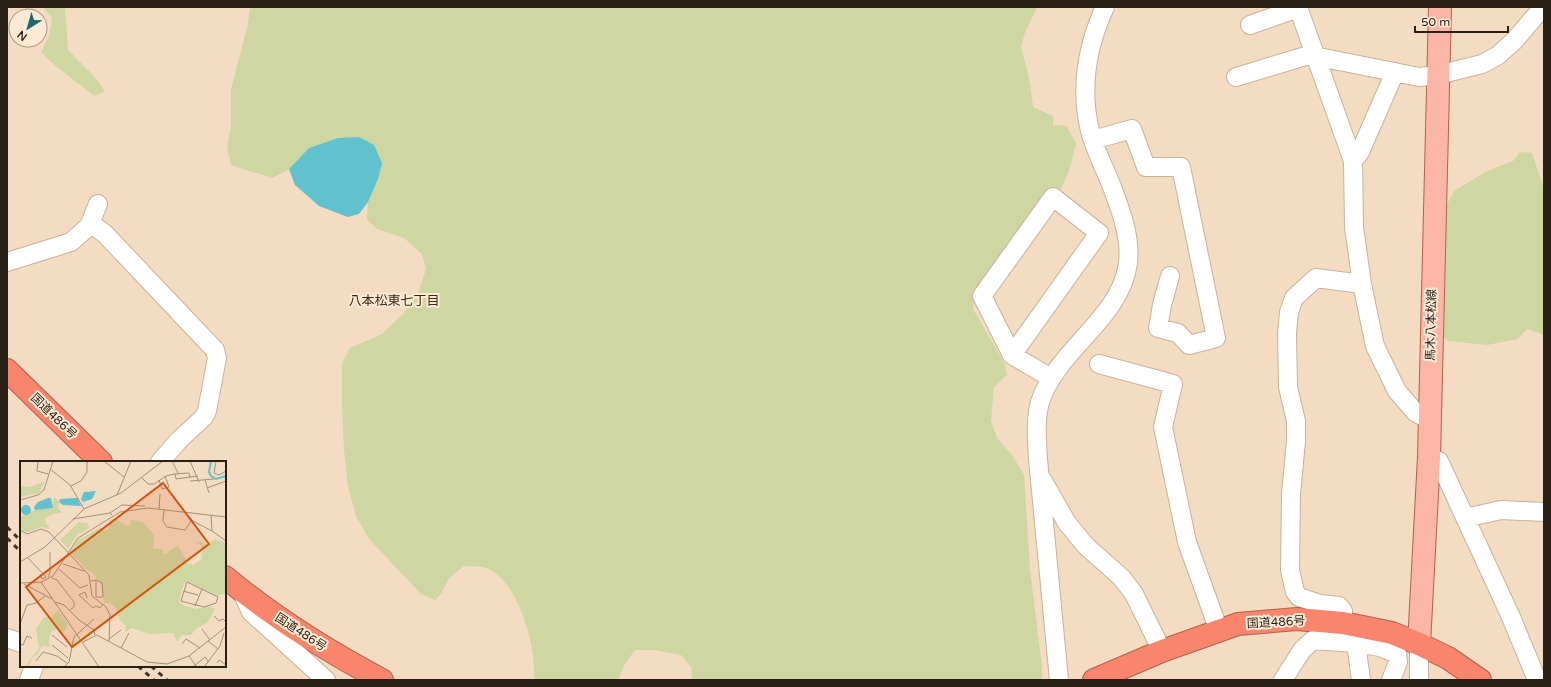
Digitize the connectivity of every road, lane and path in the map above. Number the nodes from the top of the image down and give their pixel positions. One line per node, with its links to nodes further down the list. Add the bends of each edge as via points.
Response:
1 (1105, 7): 12 (street, via 1099,19 1085,77 1086,105)
2 (1298, 7): 6 (street); 8 (street)
3 (1440, 7): 10 (main road, 馬木八本松線)
4 (1543, 7): 7 (street)
5 (1544, 23): 7 (street, via 1540,23 1525,37)
6 (1250, 25)
7 (1514, 41): 10 (street, via 1497,56 1482,64)
8 (1316, 56): 9 (street); 11 (street, via 1309,55); 13 (street)
9 (1395, 72): 10 (street, via 1419,77); 13 (street, via 1360,152)
10 (1438, 75): 23 (main road, 馬木八本松線)
11 (1236, 77)
12 (1093, 140): 17 (street, via 1132,129 1146,167 1181,167 1216,338 1189,345 1178,333 1158,328); 22 (street, via 1126,226 1128,263 1122,286 1110,306)
13 (1353, 161): 18 (street, via 1354,227)
14 (98, 204): 15 (street)
15 (89, 226): 16 (street, via 71,242); 26 (street, via 105,234 215,350 218,358 204,417)
16 (7, 262)
17 (1170, 276)
18 (1362, 284): 23 (street, via 1375,346 1397,391 1416,412); 32 (street, via 1316,278 1294,298 1289,312 1287,333 1288,387 1296,421 1291,494 1290,570 1295,592 1299,597 1320,604 1339,606 1343,611)
19 (1012, 355): 19 (street, via 982,296 1053,198 1099,233); 22 (street)
20 (1099, 364): 33 (street, via 1173,384 1163,427 1187,542)
21 (7, 370): 25 (highway, 国道486号)
22 (1051, 378): 27 (street, via 1040,403 1036,432)
23 (1429, 420): 24 (main road, 馬木八本松線)
24 (1429, 457): 29 (street, via 1439,461); 36 (main road, 馬木八本松線)
25 (100, 461)
26 (161, 461)
27 (1040, 474): 38 (street, via 1067,523 1086,546 1122,578 1134,594); 40 (street)
28 (1544, 512): 29 (street, via 1501,510)
29 (1466, 518): 50 (street)
30 (226, 578): 31 (highway, 国道486号)
31 (242, 592): 43 (street, via 251,612); 44 (highway, 国道486号, via 351,664)
32 (1344, 623): 33 (highway, 国道486号, via 1297,619 1238,624); 36 (highway, 国道486号, via 1392,633)
33 (1219, 631): 38 (highway, 国道486号)
34 (7, 638): 35 (street)
35 (20, 643)
36 (1419, 644): 41 (street); 49 (highway, 国道486号, via 1448,658)
37 (1357, 646): 46 (street, via 1313,640 1302,650); 47 (street); 48 (street, via 1380,647 1397,654 1398,662)
38 (1162, 651): 45 (highway, 国道486号)
39 (34, 667): 42 (street)
40 (1058, 672)
41 (1415, 676)
42 (29, 680)
43 (326, 680)
44 (382, 680)
45 (1094, 680)
46 (1283, 680)
47 (1361, 680)
48 (1391, 680)
49 (1480, 680)
50 (1537, 680)

